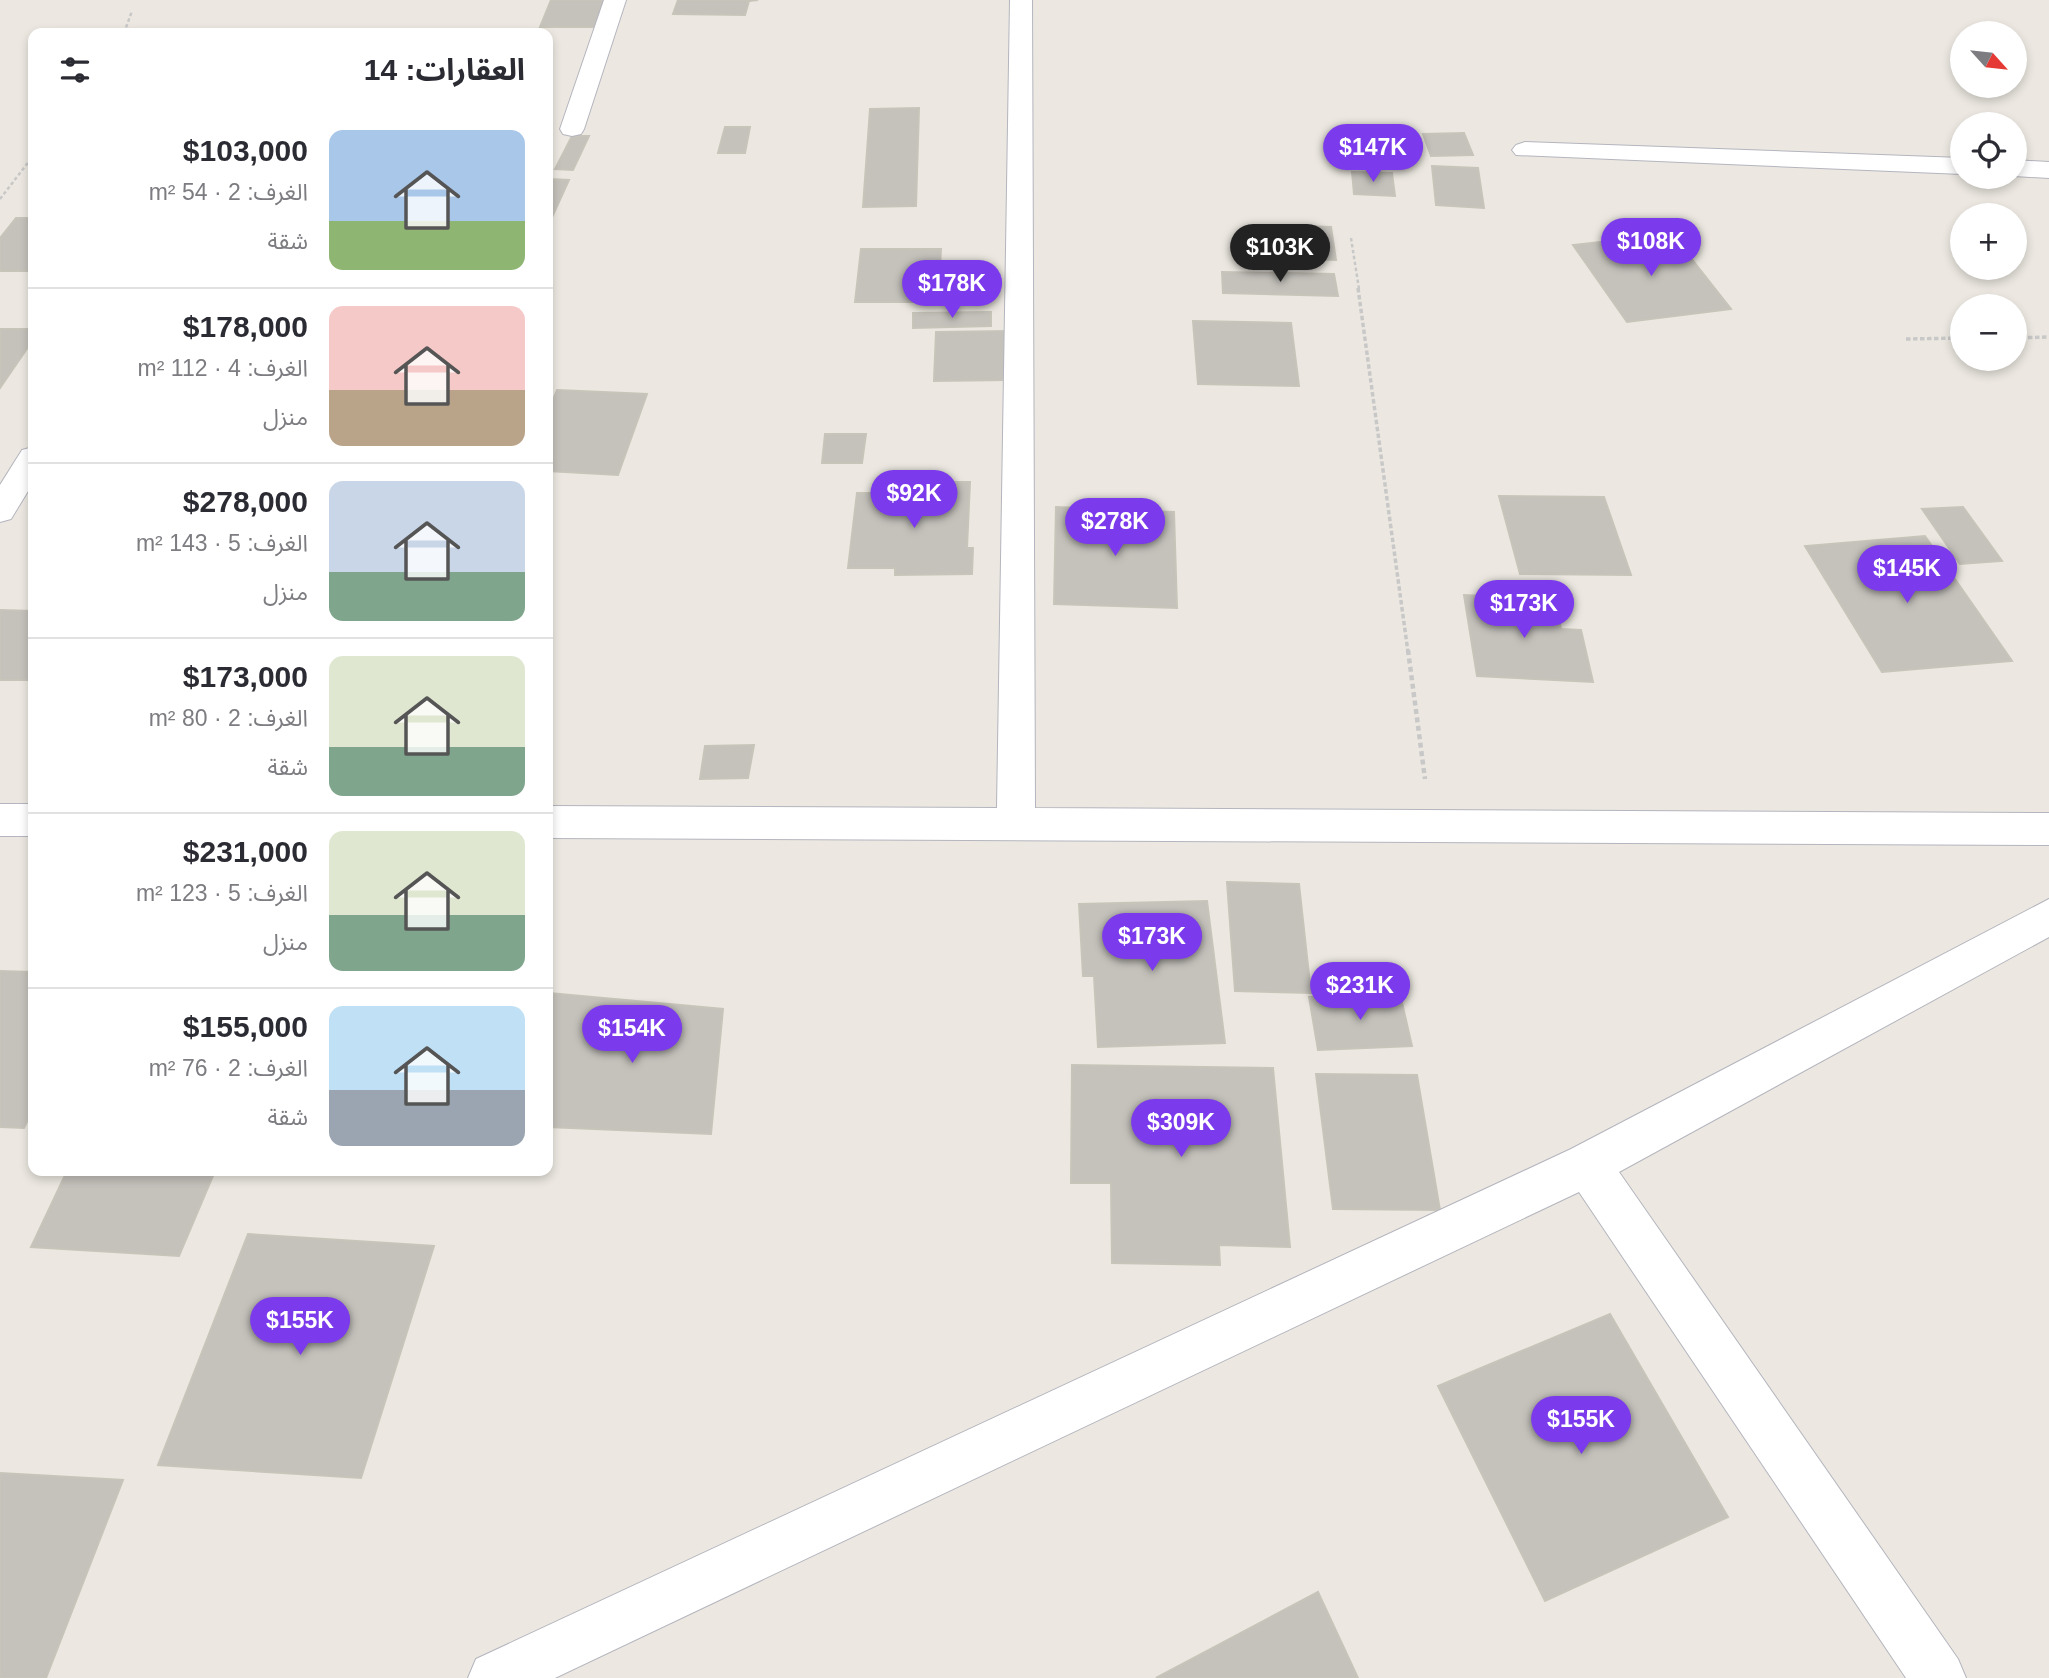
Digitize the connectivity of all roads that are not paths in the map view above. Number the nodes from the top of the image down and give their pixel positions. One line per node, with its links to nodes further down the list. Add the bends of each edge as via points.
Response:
1 (615, 0): 3 (street)
2 (1021, 0): 13 (street)
3 (572, 129)
4 (1525, 150): 5 (street)
5 (1950, 165)
6 (2027, 169): 7 (street)
7 (2049, 170)
8 (28, 466): 9 (street)
9 (0, 511)
10 (0, 820): 11 (street)
11 (28, 820)
12 (553, 822): 13 (street)
13 (1016, 824): 14 (street)
14 (2049, 830)
15 (2049, 917): 16 (street)
16 (1587, 1165): 17 (street); 18 (street)
17 (495, 1678)
18 (1939, 1678)

